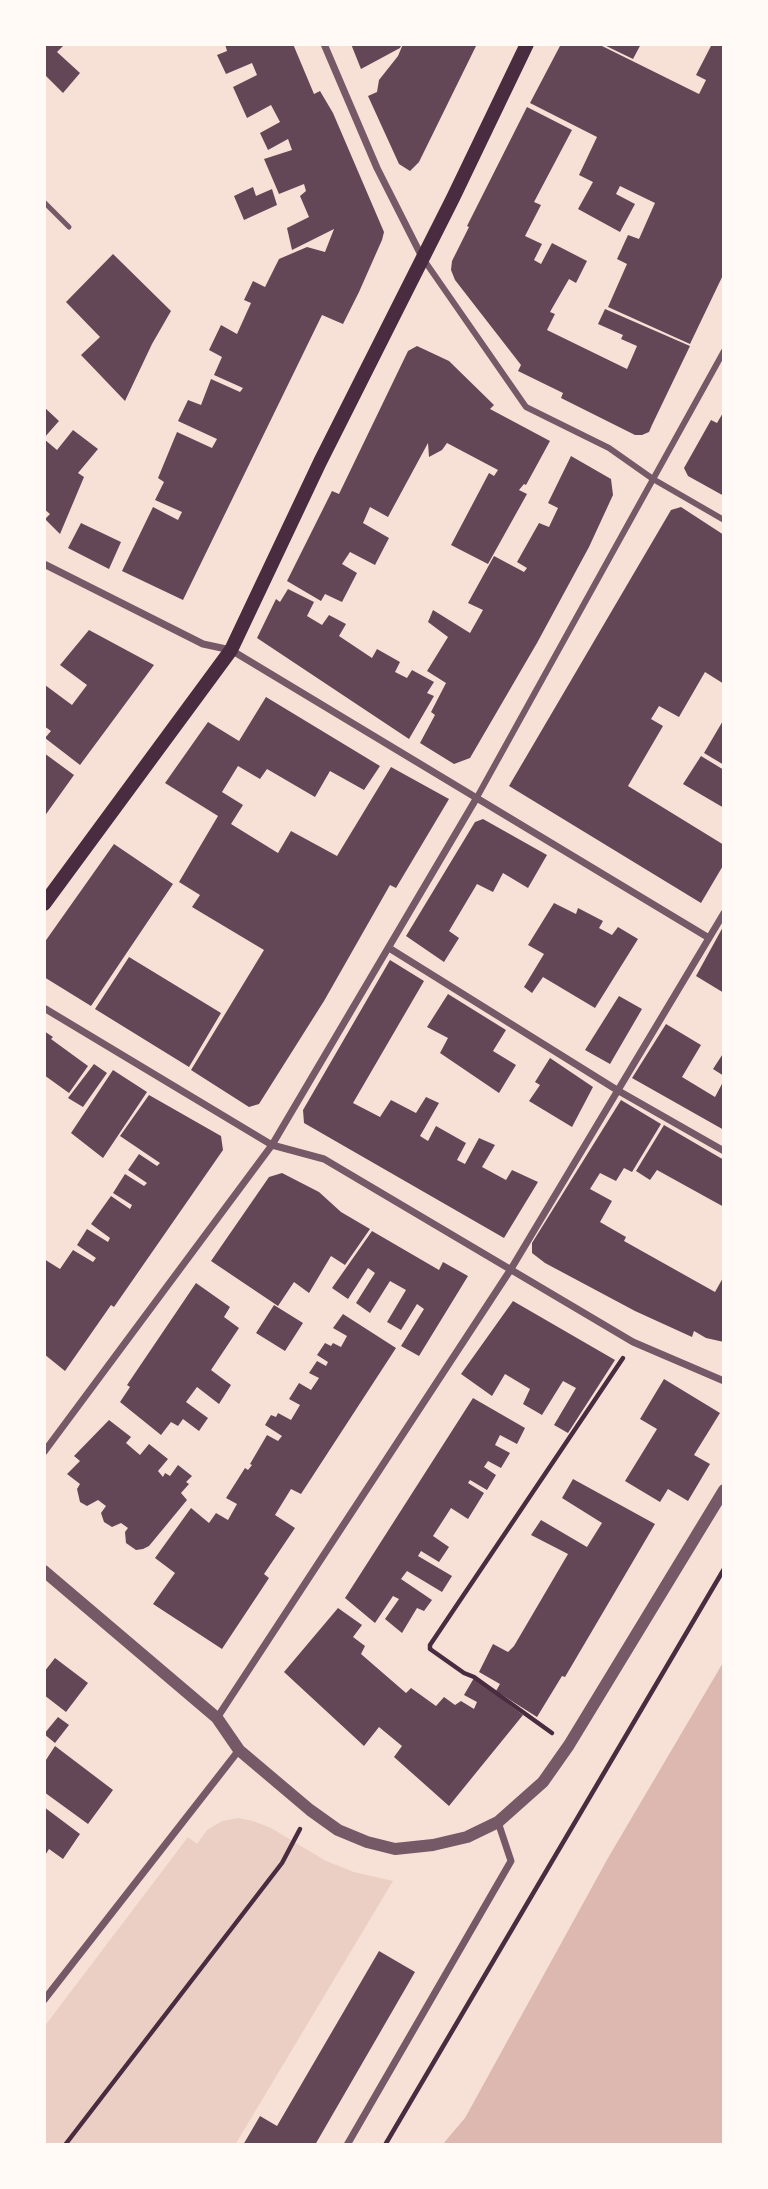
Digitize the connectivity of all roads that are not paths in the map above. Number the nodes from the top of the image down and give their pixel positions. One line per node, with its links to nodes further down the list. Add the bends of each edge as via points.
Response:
1 (324, 44): 5 (street, via 377,168)
2 (527, 44): 5 (main road)
3 (44, 202): 4 (lane)
4 (69, 227)
5 (423, 258): 7 (street, via 526,407 608,448); 10 (main road)
6 (724, 351): 7 (street)
7 (653, 479): 8 (street); 11 (street)
8 (724, 520)
9 (44, 564): 10 (street, via 203,644)
10 (231, 650): 11 (street); 12 (main road)
11 (476, 799): 14 (street); 15 (street)
12 (44, 904)
13 (724, 913): 14 (street)
14 (709, 938): 17 (street)
15 (389, 948): 17 (street); 18 (street)
16 (44, 1008): 18 (street)
17 (617, 1090): 19 (street); 20 (street)
18 (272, 1145): 20 (street, via 324,1159); 22 (street)
19 (724, 1151)
20 (511, 1269): 21 (street, via 633,1342); 25 (street)
21 (724, 1381)
22 (44, 1452)
23 (724, 1490): 27 (street, via 569,1745 543,1782)
24 (44, 1571): 25 (street)
25 (217, 1718): 26 (street)
26 (239, 1750): 27 (street, via 310,1810 338,1830 367,1842 395,1849 433,1846); 28 (street)
27 (498, 1822): 29 (street, via 511,1861)
28 (44, 2000)
29 (347, 2145)

